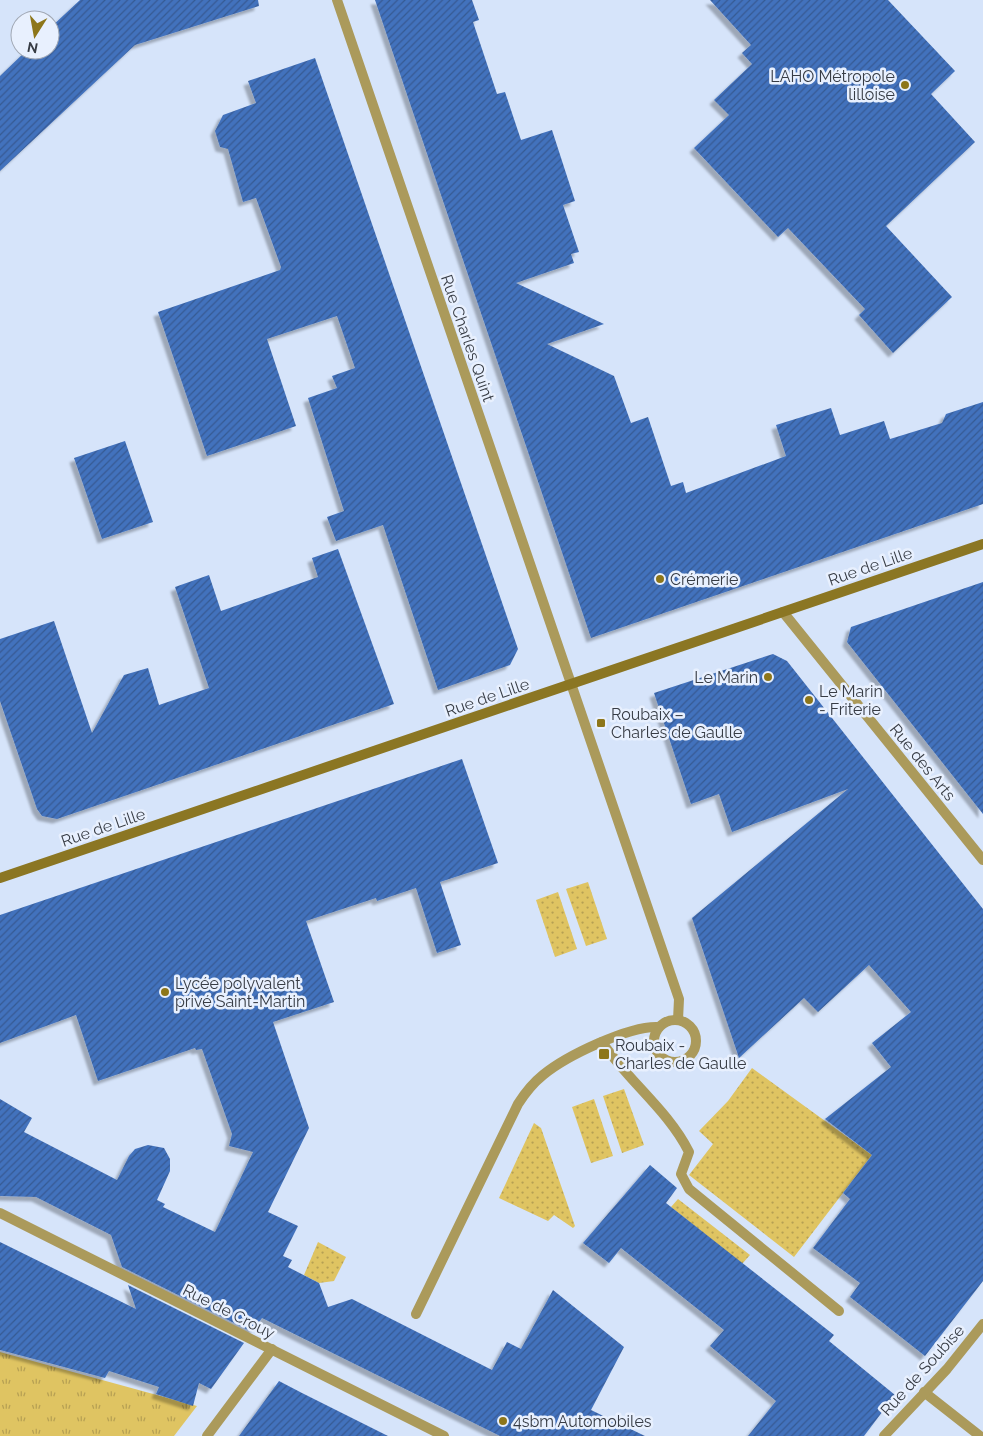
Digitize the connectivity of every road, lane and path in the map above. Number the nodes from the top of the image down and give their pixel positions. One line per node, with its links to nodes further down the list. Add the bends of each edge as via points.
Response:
1 (338, 0): 4 (street, Rue Charles Quint)
2 (983, 544): 3 (street, Rue de Lille)
3 (782, 612): 4 (street, Rue de Lille); 5 (street, Rue des Arts)
4 (570, 686): 6 (street, Rue de Lille); 7 (street, Rue Charles Quint, via 679,1000)
5 (983, 860)
6 (0, 878)
7 (678, 1020): 8 (street, via 668,1021); 8 (street, via 691,1028 696,1043 689,1057 679,1062 664,1059 656,1051 654,1041)
8 (659, 1027): 9 (street, via 644,1027)
9 (602, 1042): 11 (street, via 623,1071 679,1132 689,1152 681,1174 688,1189); 12 (street, via 543,1075 523,1097)
10 (0, 1213): 14 (street, Rue de Crouy)
11 (839, 1312)
12 (416, 1314)
13 (983, 1324): 15 (street, Rue de Soubise)
14 (272, 1349): 16 (street); 17 (street, Rue de Crouy)
15 (924, 1392): 18 (street, Rue de Soubise); 19 (street)
16 (207, 1436)
17 (444, 1436)
18 (884, 1436)
19 (980, 1436)

